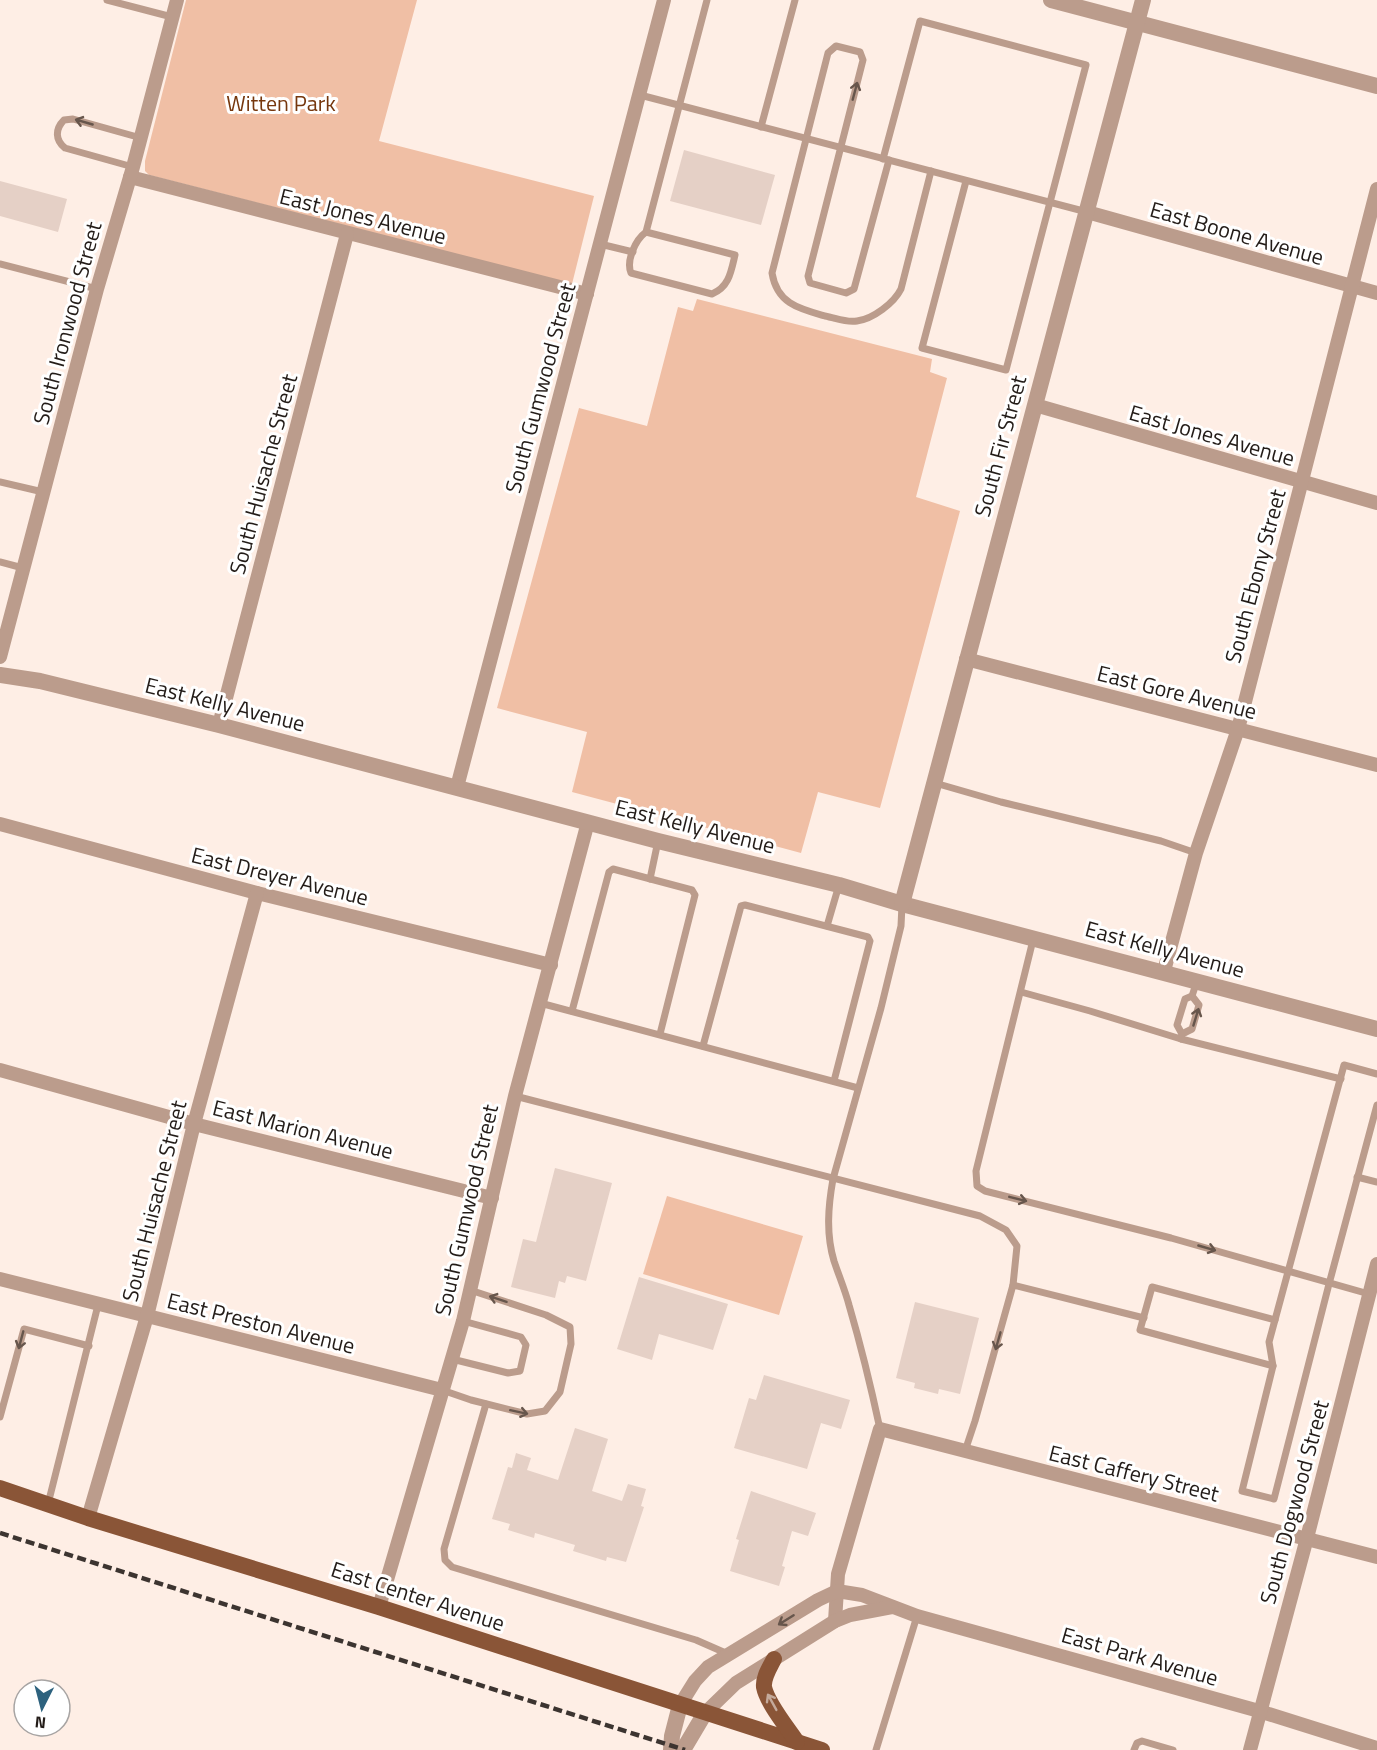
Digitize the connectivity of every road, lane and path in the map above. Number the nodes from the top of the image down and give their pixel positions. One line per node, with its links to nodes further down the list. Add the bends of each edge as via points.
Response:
1 (107, 0): 8 (lane)
2 (177, 0): 8 (street, South Ironwood Street)
3 (664, 0): 11 (street, South Gumwood Street)
4 (707, 0): 12 (lane)
5 (795, 0): 13 (lane)
6 (1052, 0): 9 (street)
7 (1143, 0): 9 (street, South Fir Street)
8 (172, 17): 14 (street, South Ironwood Street)
9 (1137, 22): 10 (street); 23 (street, South Fir Street)
10 (1377, 86)
11 (640, 95): 12 (lane); 26 (street, South Gumwood Street)
12 (679, 105): 13 (lane); 24 (lane)
13 (762, 127): 15 (lane)
14 (141, 138): 19 (street, South Ironwood Street); 19 (lane, one-way to 19, via 73,119 60,124 56,137 65,148)
15 (806, 138): 16 (lane); 16 (lane, one-way to 15, via 863,60 860,52 836,46 830,50); 18 (lane, via 772,273 776,286 791,305 837,319 867,318 897,296)
16 (840, 147): 17 (lane); 17 (lane, via 808,276 812,284 846,293 854,289)
17 (886, 160): 18 (lane); 22 (lane, via 920,21 940,26 1086,65)
18 (931, 171): 20 (lane)
19 (131, 172): 25 (street, East Jones Avenue); 30 (street, South Ironwood Street)
20 (966, 181): 22 (lane); 22 (lane, via 922,348 1006,370)
21 (1377, 189): 29 (street, South Ebony Street)
22 (1050, 202): 23 (lane)
23 (1087, 212): 29 (street, East Boone Avenue); 33 (street, South Fir Street)
24 (646, 232): 27 (lane); 27 (lane, via 735,255 728,281 712,294 633,274 629,269)
25 (347, 234): 32 (street, East Jones Avenue); 43 (street, South Huisache Street)
26 (600, 244): 27 (lane); 32 (street, South Gumwood Street)
27 (633, 252)
28 (0, 264): 30 (lane)
29 (1351, 287): 31 (street, East Boone Avenue); 35 (street, South Ebony Street)
30 (97, 289): 36 (street, South Ironwood Street)
31 (1377, 293)
32 (587, 294): 47 (street, South Gumwood Street)
33 (1035, 405): 35 (street, East Jones Avenue); 41 (street, South Fir Street)
34 (0, 482): 36 (lane)
35 (1301, 483): 37 (street, East Jones Avenue); 44 (street, South Ebony Street)
36 (43, 492): 39 (street, South Ironwood Street)
37 (1377, 503)
38 (0, 562): 39 (lane)
39 (23, 568): 40 (street, South Ironwood Street)
40 (0, 657)
41 (966, 659): 44 (street, East Gore Avenue); 46 (street, South Fir Street)
42 (0, 675): 43 (street, East Kelly Avenue, via 40,681)
43 (219, 726): 47 (street, East Kelly Avenue)
44 (1238, 729): 45 (street, East Gore Avenue); 51 (street, South Ebony Street)
45 (1377, 765)
46 (934, 782): 51 (lane); 55 (street, South Fir Street)
47 (457, 787): 48 (street, East Kelly Avenue)
48 (588, 822): 50 (street, East Kelly Avenue); 58 (street, South Gumwood Street)
49 (0, 824): 54 (street, East Dreyer Avenue)
50 (658, 841): 52 (lane); 53 (street, East Kelly Avenue)
51 (1196, 853): 59 (street, South Ebony Street)
52 (650, 879): 63 (lane, via 613,869 609,873); 65 (lane, via 692,890 695,895)
53 (838, 885): 55 (street, East Kelly Avenue); 56 (lane)
54 (257, 893): 58 (street, East Dreyer Avenue); 75 (street, South Huisache Street)
55 (902, 904): 57 (street, East Kelly Avenue); 72 (lane, via 901,926)
56 (827, 926): 67 (lane, via 741,906); 71 (lane, via 868,937 870,941)
57 (1034, 939): 59 (street, East Kelly Avenue); 61 (lane)
58 (551, 965): 62 (street, South Gumwood Street)
59 (1164, 971): 60 (street, East Kelly Avenue)
60 (1195, 989): 64 (street, East Kelly Avenue); 66 (lane, via 1185,999 1180,1016); 66 (lane, one-way to 60, via 1192,1029 1199,1005)
61 (1021, 992): 66 (lane); 81 (lane, one-way to 81, via 976,1171 977,1186)
62 (540, 1003): 63 (lane); 73 (street, South Gumwood Street)
63 (572, 1011): 65 (lane)
64 (1377, 1029)
65 (660, 1035): 67 (lane)
66 (1181, 1037): 70 (lane)
67 (703, 1046): 71 (lane)
68 (0, 1070): 75 (street, East Marion Avenue)
69 (1377, 1074): 70 (lane, via 1344,1065)
70 (1341, 1079): 81 (lane)
71 (834, 1081): 72 (lane)
72 (858, 1088): 77 (lane)
73 (515, 1096): 77 (lane); 79 (street, South Gumwood Street)
74 (1377, 1105): 76 (lane)
75 (194, 1124): 79 (street, East Marion Avenue); 88 (street, South Huisache Street)
76 (1357, 1177): 78 (lane); 83 (lane)
77 (833, 1179): 84 (lane, via 980,1216 1006,1230 1017,1246); 98 (lane, via 828,1230)
78 (1377, 1182)
79 (492, 1198): 85 (street, South Gumwood Street)
80 (1377, 1264): 86 (street, South Dogwood Street)
81 (1289, 1272): 83 (lane); 90 (lane)
82 (0, 1279): 87 (street, East Preston Avenue)
83 (1329, 1284): 86 (lane); 94 (lane, via 1274,1499 1242,1491)
84 (1013, 1285): 89 (lane); 99 (lane, one-way to 99)
85 (470, 1290): 91 (street, South Gumwood Street); 96 (lane, one-way to 85, via 527,1414 545,1410 560,1392 571,1344 570,1327 546,1314)
86 (1373, 1296): 103 (street, South Dogwood Street)
87 (98, 1305): 88 (street, East Preston Avenue); 92 (lane)
88 (147, 1316): 95 (street, East Preston Avenue); 102 (street, South Huisache Street)
89 (1144, 1318): 90 (lane, via 1152,1287); 94 (lane, via 1140,1330)
90 (1275, 1320): 94 (lane, via 1269,1342)
91 (463, 1321): 93 (street, South Gumwood Street); 93 (lane, via 521,1337 526,1345 520,1371 508,1373)
92 (89, 1346): 97 (lane, one-way to 97, via 24,1329); 101 (lane)
93 (452, 1359): 95 (street, South Gumwood Street)
94 (1274, 1366)
95 (442, 1390): 96 (lane); 106 (street, South Gumwood Street)
96 (486, 1404): 110 (lane, via 444,1548 445,1560 452,1567)
97 (0, 1417)
98 (880, 1429): 99 (street, East Caffery Street); 105 (street, via 838,1574)
99 (964, 1452): 103 (street, East Caffery Street)
100 (0, 1488): 101 (main road, East Center Avenue)
101 (48, 1504): 102 (main road, East Center Avenue)
102 (88, 1518): 106 (main road, East Center Avenue)
103 (1307, 1538): 104 (street, East Caffery Street); 113 (street, South Dogwood Street)
104 (1377, 1557)
105 (837, 1591): 107 (street, East Park Avenue, via 862,1594); 109 (street); 110 (street, one-way to 110)
106 (380, 1606): 112 (main road, East Center Avenue)
107 (892, 1608): 108 (street, East Park Avenue); 109 (street, East Park Avenue)
108 (917, 1616): 113 (street, East Park Avenue); 120 (lane)
109 (835, 1621): 111 (street, East Park Avenue)
110 (731, 1654): 112 (street, via 708,1667)
111 (774, 1659): 114 (street, East Park Avenue, via 736,1683); 115 (main road, one-way to 111, via 768,1699 764,1686)
112 (680, 1705): 114 (main road, East Center Avenue); 117 (street)
113 (1259, 1711): 116 (street, East Park Avenue); 123 (street, South Dogwood Street)
114 (705, 1713): 115 (main road, East Center Avenue); 118 (street)
115 (797, 1742): 119 (main road, East Center Avenue)
116 (1377, 1748)
117 (671, 1750)
118 (683, 1750)
119 (822, 1750)
120 (876, 1750)
121 (1134, 1750): 122 (lane, via 1142,1741)
122 (1173, 1750)
123 (1250, 1750)

